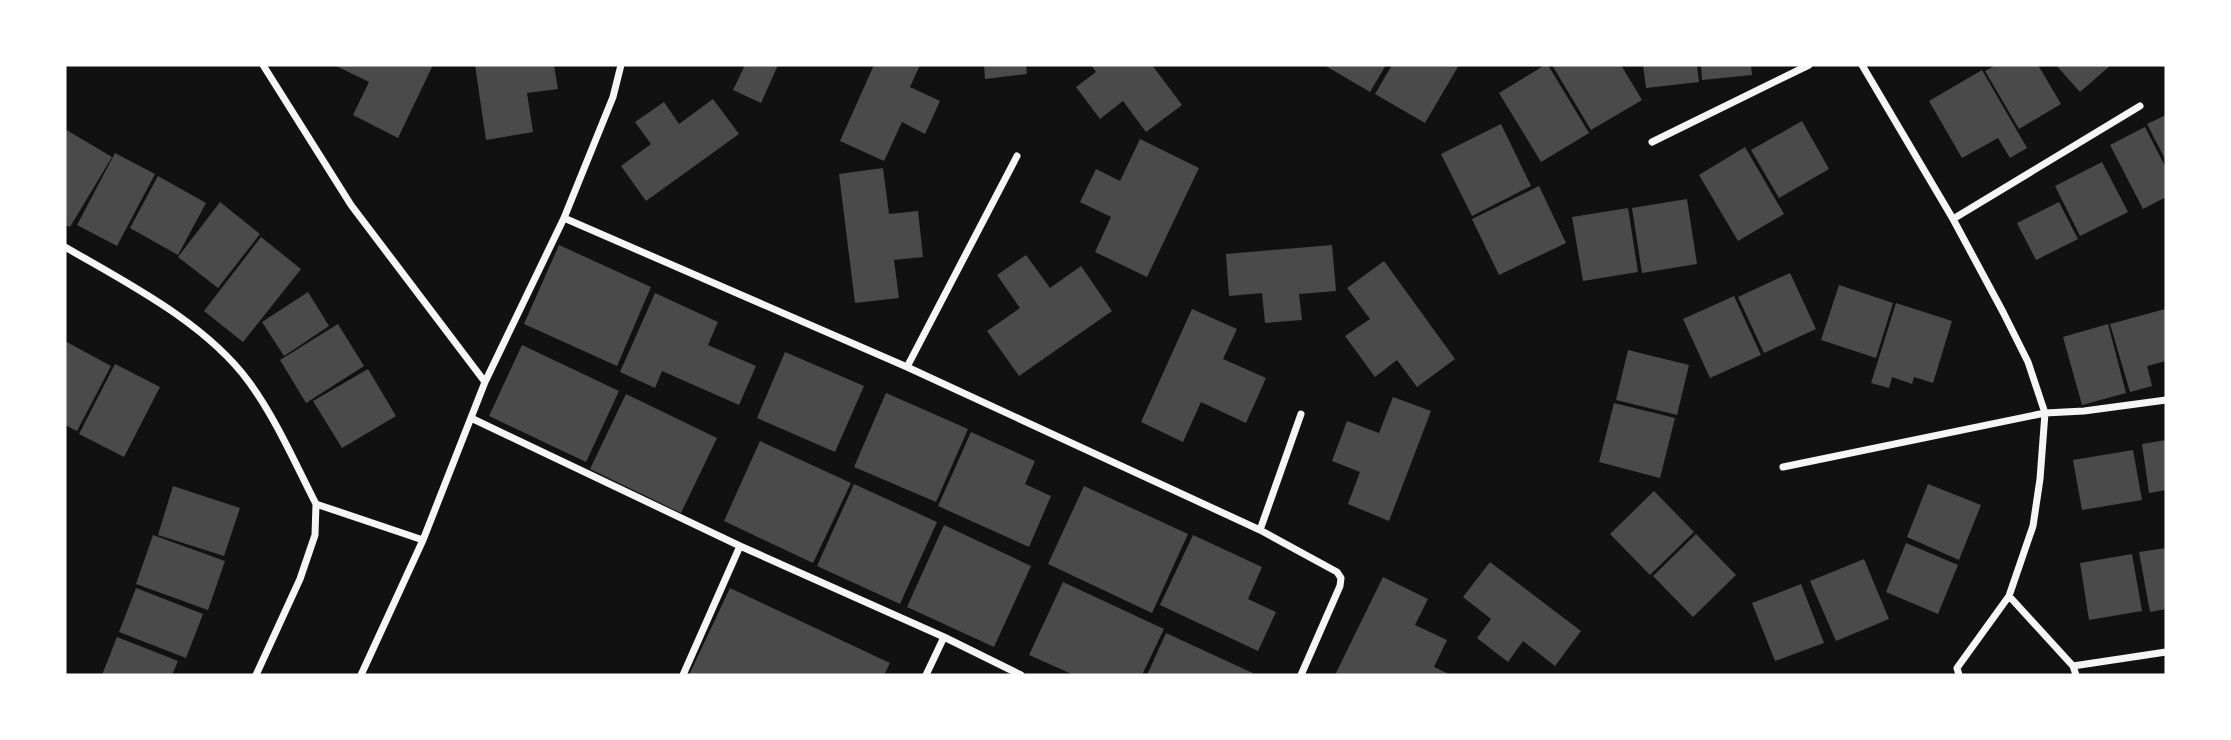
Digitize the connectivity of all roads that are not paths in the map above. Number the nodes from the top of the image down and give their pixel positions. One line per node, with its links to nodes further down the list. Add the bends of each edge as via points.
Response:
1 (263, 65): 12 (street, via 351,205)
2 (621, 65): 8 (street, via 613,97)
3 (1808, 65): 6 (street)
4 (1862, 65): 9 (street)
5 (2140, 106): 9 (street)
6 (1652, 142)
7 (1017, 156): 11 (street)
8 (564, 218): 11 (street); 12 (street)
9 (1953, 219): 14 (street, via 2028,362)
10 (65, 247): 18 (street, via 184,320 221,352 249,382)
11 (907, 367): 19 (street)
12 (485, 382): 16 (street)
13 (2166, 400): 14 (street)
14 (2045, 413): 17 (street); 22 (street, via 2033,526)
15 (1301, 414): 19 (street)
16 (471, 418): 20 (street); 21 (street)
17 (1783, 467)
18 (316, 504): 20 (street); 27 (street, via 315,535 300,579)
19 (1260, 530): 32 (street, via 1341,578)
20 (423, 540): 28 (street)
21 (740, 546): 23 (street); 29 (street)
22 (2009, 596): 25 (street); 26 (street)
23 (944, 637): 30 (street); 31 (street)
24 (2166, 652): 25 (street)
25 (2073, 666): 33 (street)
26 (1956, 673)
27 (256, 675)
28 (361, 675)
29 (683, 675)
30 (926, 675)
31 (1021, 675)
32 (1301, 675)
33 (2076, 675)

